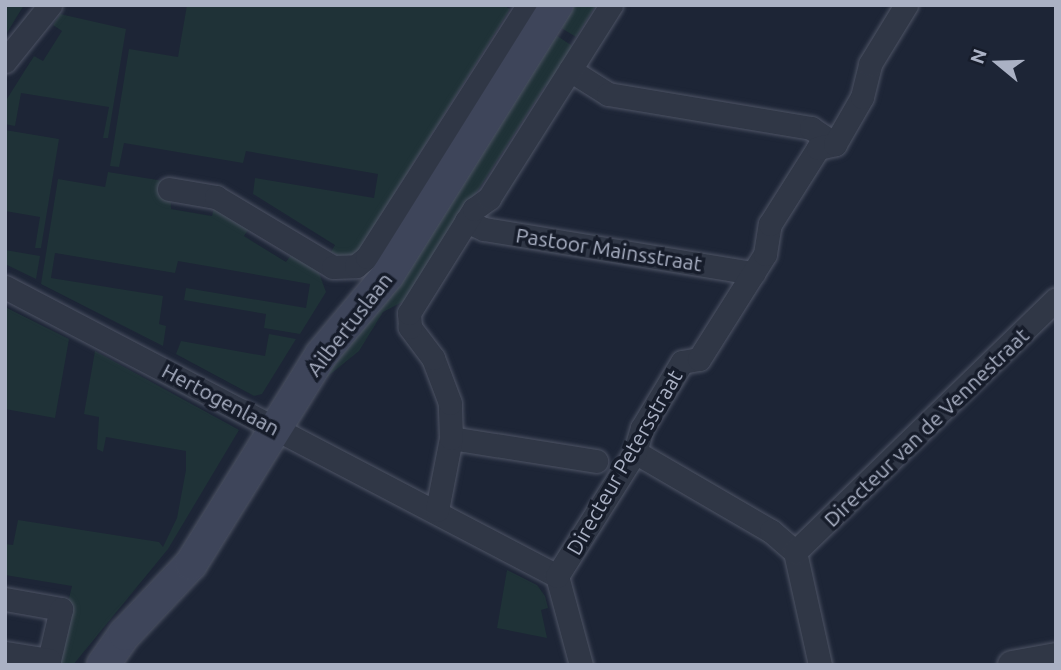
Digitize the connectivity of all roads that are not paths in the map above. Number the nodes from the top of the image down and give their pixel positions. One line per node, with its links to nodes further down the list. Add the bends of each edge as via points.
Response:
1 (50, 5): 5 (street)
2 (611, 5): 6 (street, Ailbertuslaan)
3 (906, 5): 7 (street, Directeur Petersstraat, via 870,64 862,97)
4 (538, 12): 8 (street, Ailbertuslaan, via 368,257 356,266 333,267 216,197); 13 (main road, Ailbertuslaan, via 388,275 321,355)
5 (5, 61)
6 (570, 70): 7 (street, via 608,93 811,128); 9 (street, Ailbertuslaan, via 489,198)
7 (835, 144): 10 (street, Directeur Petersstraat, via 818,148 770,224 765,254)
8 (169, 189)
9 (466, 221): 10 (street, Pastoor Mainsstraat, via 484,229); 14 (street, Ailbertuslaan, via 413,303 410,327 444,383)
10 (753, 273): 15 (street, Directeur Petersstraat, via 699,359 682,362 642,428)
11 (5, 286): 13 (street, Hertogenlaan)
12 (1056, 299): 18 (street, Directeur van de Vennestraat)
13 (276, 429): 17 (street, Hertogenlaan); 23 (main road, Ailbertuslaan, via 191,564 125,634)
14 (452, 438): 16 (street); 17 (street)
15 (635, 452): 18 (street, via 771,531); 19 (street, Directeur Petersstraat)
16 (596, 461)
17 (437, 510): 19 (street, Hertogenlaan)
18 (795, 552): 25 (street)
19 (557, 576): 24 (street)
20 (5, 598): 21 (street, via 61,608 50,660)
21 (5, 653)
22 (1056, 657): 26 (street)
23 (103, 665)
24 (581, 665)
25 (820, 665)
26 (1012, 665)

